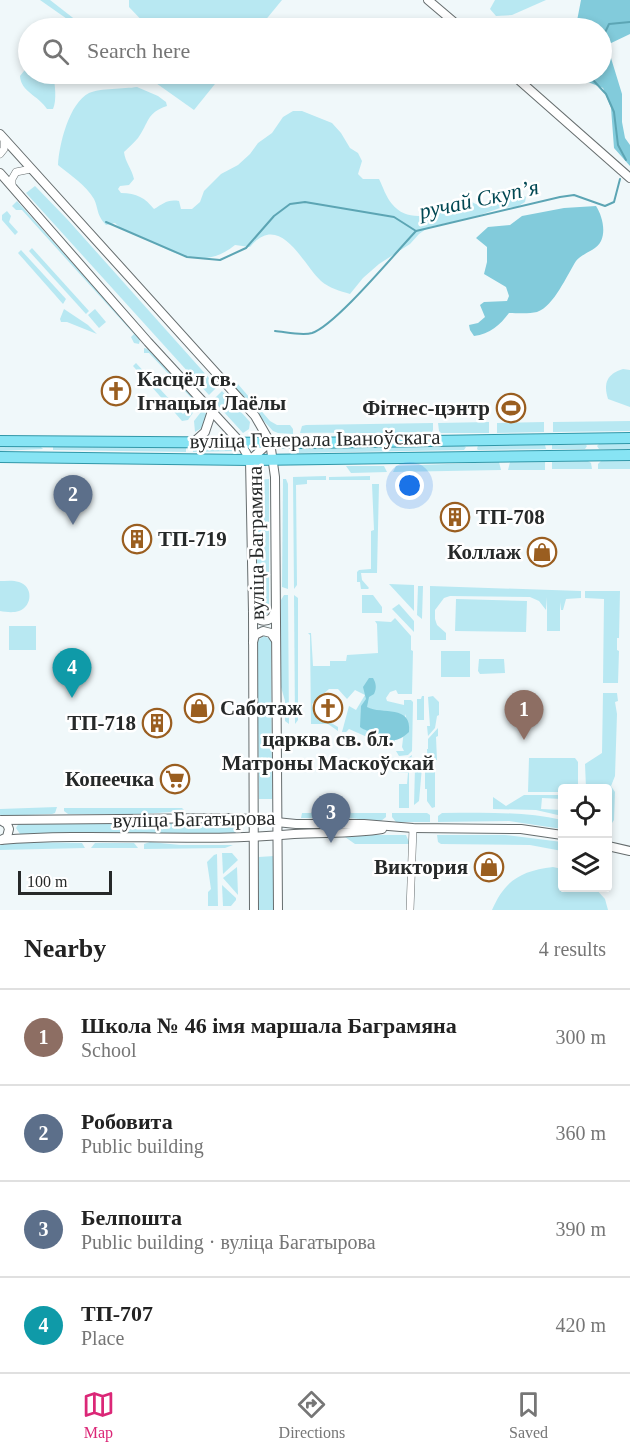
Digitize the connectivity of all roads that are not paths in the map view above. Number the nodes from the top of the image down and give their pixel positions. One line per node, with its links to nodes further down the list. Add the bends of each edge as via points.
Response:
1 (428, 0): 2 (street)
2 (449, 18)
3 (523, 84): 8 (street)
4 (2, 137): 5 (street, via 4,149); 6 (street, вуліца Баграмяна)
5 (0, 154)
6 (31, 169): 9 (street, via 16,172); 20 (street, вуліца Баграмяна, via 255,416)
7 (0, 173): 9 (street, вуліца Баграмяна)
8 (630, 178)
9 (12, 186): 10 (street, вуліца Баграмяна)
10 (212, 411): 18 (street, via 205,432); 19 (street, вуліца Баграмяна)
11 (630, 438): 12 (main road, вуліца Генерала Іваноўскага)
12 (593, 439): 14 (main road, вуліца Генерала Іваноўскага); 21 (street)
13 (462, 440): 14 (main road, вуліца Генерала Іваноўскага); 20 (main road, вуліца Генерала Іваноўскага); 24 (main road, via 470,448)
14 (479, 440): 25 (main road, via 473,448)
15 (0, 441): 16 (main road, вуліца Генерала Іваноўскага)
16 (39, 441): 17 (main road, вуліца Генерала Іваноўскага); 26 (main road, via 46,451)
17 (57, 441): 18 (main road, вуліца Генерала Іваноўскага); 27 (main road, via 49,451)
18 (195, 441): 19 (main road, вуліца Генерала Іваноўскага)
19 (240, 442): 20 (main road, вуліца Генерала Іваноўскага); 28 (street, вуліца Баграмяна)
20 (270, 442): 28 (street); 29 (street, вуліца Баграмяна)
21 (594, 455): 22 (main road, вуліца Генерала Іваноўскага); 25 (main road, вуліца Генерала Іваноўскага)
22 (630, 455)
23 (0, 457): 26 (main road, вуліца Генерала Іваноўскага)
24 (463, 457): 25 (main road, вуліца Генерала Іваноўскага); 29 (main road, вуліца Генерала Іваноўскага)
25 (479, 457)
26 (38, 458): 27 (main road, вуліца Генерала Іваноўскага)
27 (56, 458): 28 (main road, вуліца Генерала Іваноўскага)
28 (250, 460): 29 (main road, вуліца Генерала Іваноўскага); 31 (street, вуліца Баграмяна)
29 (274, 460): 30 (street, вуліца Баграмяна)
30 (275, 611): 31 (street, via 272,618 264,621); 32 (street, вуліца Баграмяна)
31 (253, 612): 33 (street, вуліца Баграмяна)
32 (276, 643): 33 (street, via 266,631 257,633); 37 (street, вуліца Баграмяна)
33 (253, 644): 36 (street, вуліца Баграмяна)
34 (20, 819): 35 (street, вуліца Багатырова); 36 (street, вуліца Багатырова); 42 (street, via 13,829)
35 (0, 820): 44 (street, via 9,829 7,837)
36 (253, 820): 37 (street, вуліца Багатырова); 43 (street, вуліца Баграмяна)
37 (278, 823): 38 (street, вуліца Багатырова); 41 (street, вуліца Баграмяна)
38 (388, 828): 39 (street, вуліца Багатырова); 41 (street, вуліца Багатырова)
39 (413, 828): 40 (street, вуліца Багатырова, via 521,829); 49 (street)
40 (558, 834)
41 (278, 837): 43 (street, вуліца Багатырова); 48 (street, вуліца Баграмяна)
42 (20, 838): 43 (street, вуліца Багатырова); 44 (street, вуліца Багатырова)
43 (253, 838): 47 (street, вуліца Баграмяна)
44 (1, 840)
45 (612, 847): 46 (street)
46 (630, 851)
47 (254, 910)
48 (278, 910)
49 (411, 910)

